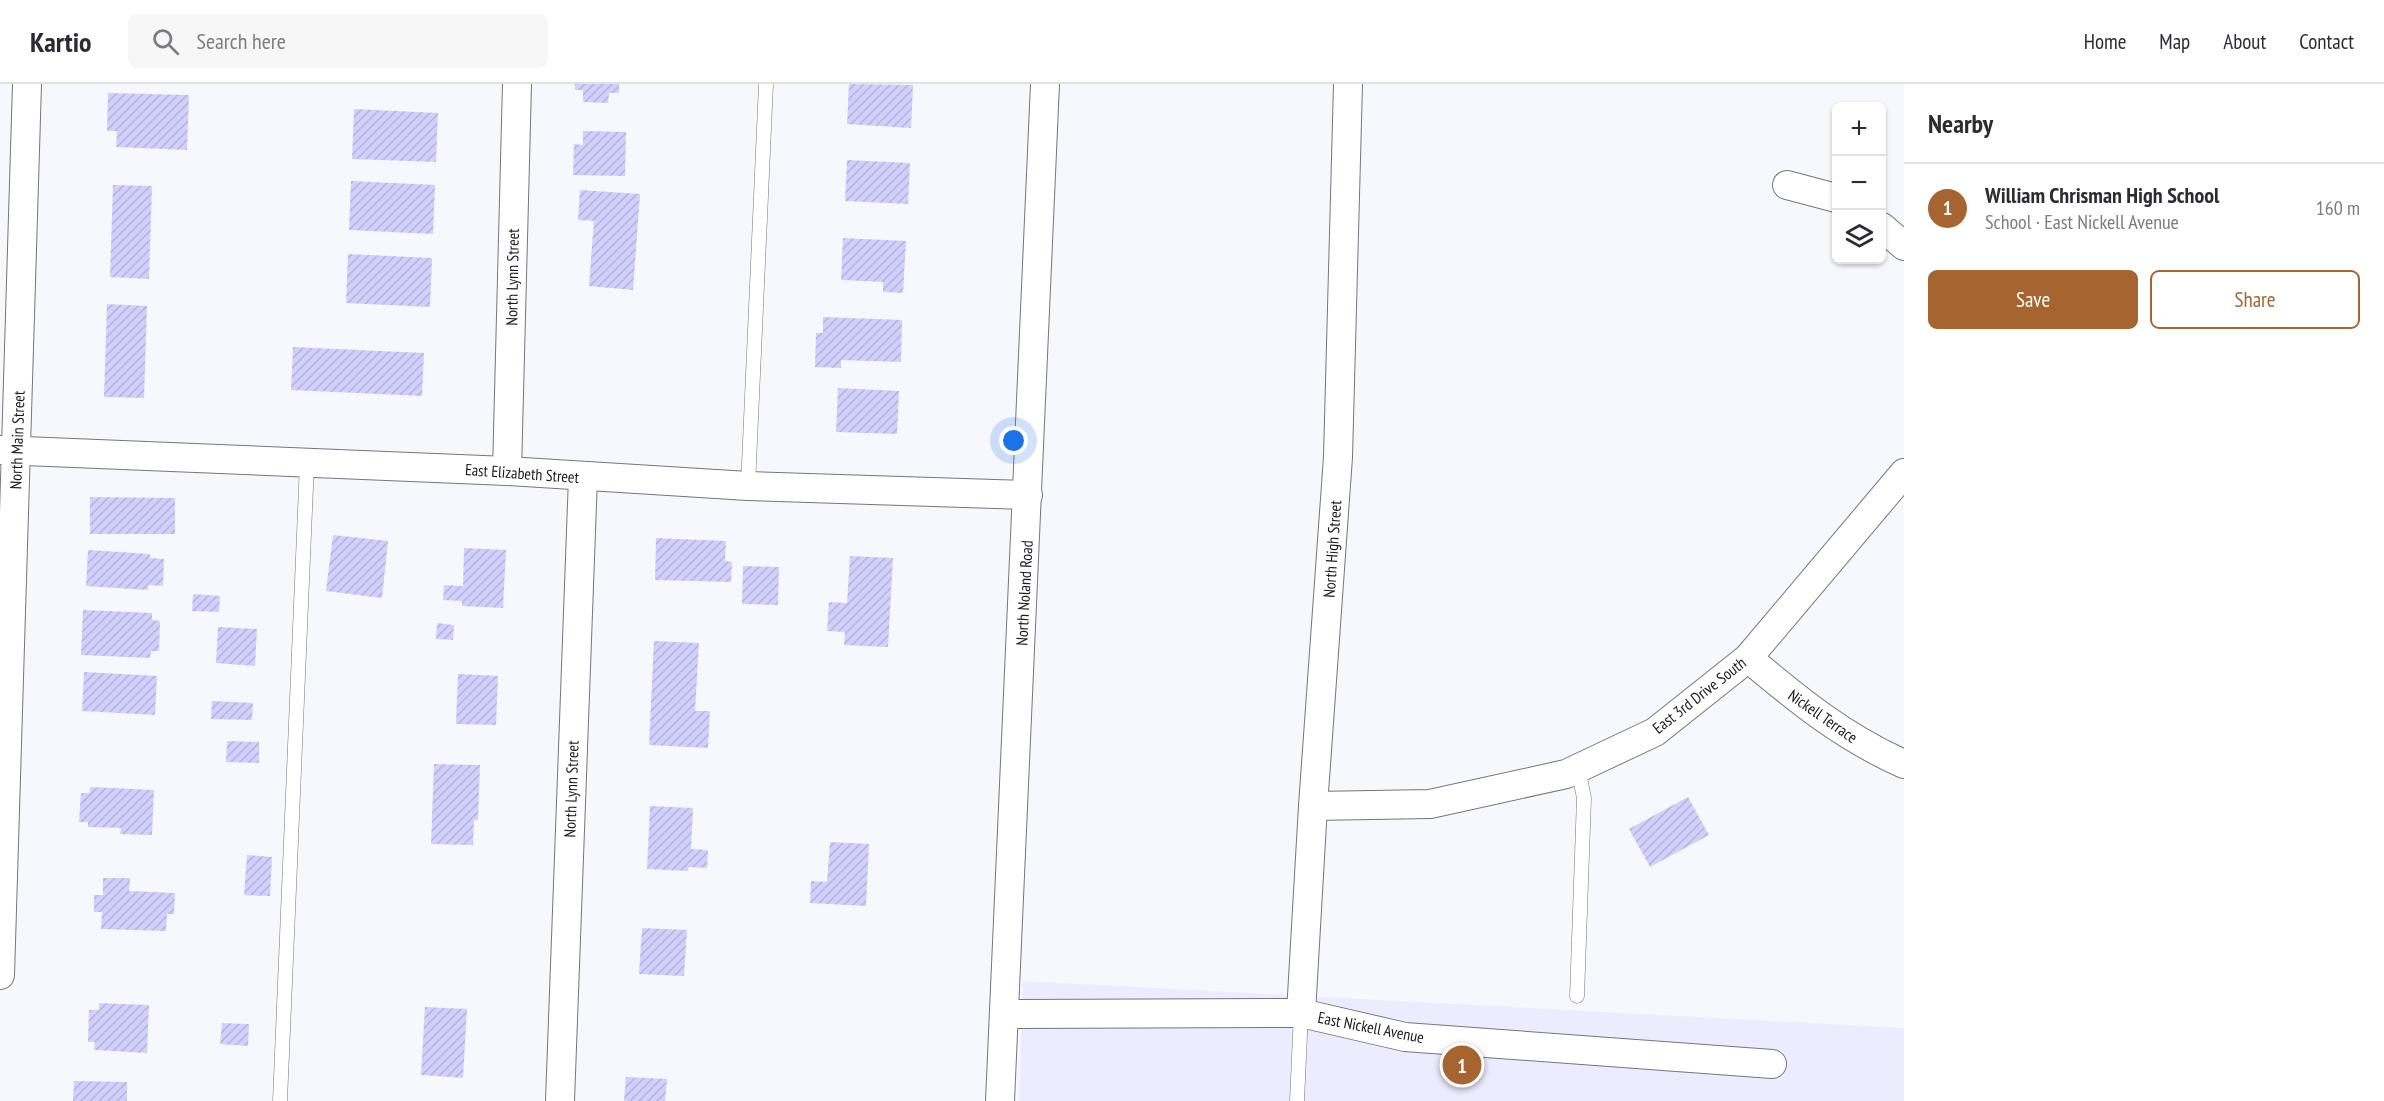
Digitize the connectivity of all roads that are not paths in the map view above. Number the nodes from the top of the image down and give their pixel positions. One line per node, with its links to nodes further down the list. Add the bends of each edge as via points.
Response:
1 (27, 84): 10 (street, North Main Street)
2 (517, 84): 12 (street, North Lynn Street)
3 (766, 84): 15 (lane)
4 (1045, 84): 16 (street, North Noland Road)
5 (1348, 84): 20 (street, North High Street, via 1338,457)
6 (1788, 185): 7 (street)
7 (1832, 197)
8 (1886, 231): 9 (street)
9 (1904, 246)
10 (8, 450): 11 (street, East Elizabeth Street); 21 (street, North Main Street)
11 (307, 463): 12 (street, East Elizabeth Street); 26 (lane)
12 (507, 471): 14 (street, East Elizabeth Street)
13 (1904, 472): 17 (street, East 3rd Drive South)
14 (583, 477): 15 (street, East Elizabeth Street); 27 (street, North Lynn Street)
15 (748, 486): 16 (street, East Elizabeth Street)
16 (1028, 495): 24 (street, North Noland Road)
17 (1748, 658): 18 (street, Nickell Terrace, via 1816,714 1875,751); 19 (street, East 3rd Drive South, via 1655,732)
18 (1904, 764)
19 (1578, 768): 20 (street, East 3rd Drive South, via 1430,804); 22 (lane, via 1584,798)
20 (1313, 806): 23 (street, North High Street)
21 (0, 975)
22 (1577, 996)
23 (1301, 1013): 24 (street, East Nickell Avenue); 25 (street, East Nickell Avenue, via 1405,1037); 29 (lane)
24 (1004, 1014): 28 (street, North Noland Road)
25 (1772, 1064)
26 (280, 1101)
27 (560, 1101)
28 (1000, 1101)
29 (1297, 1101)

